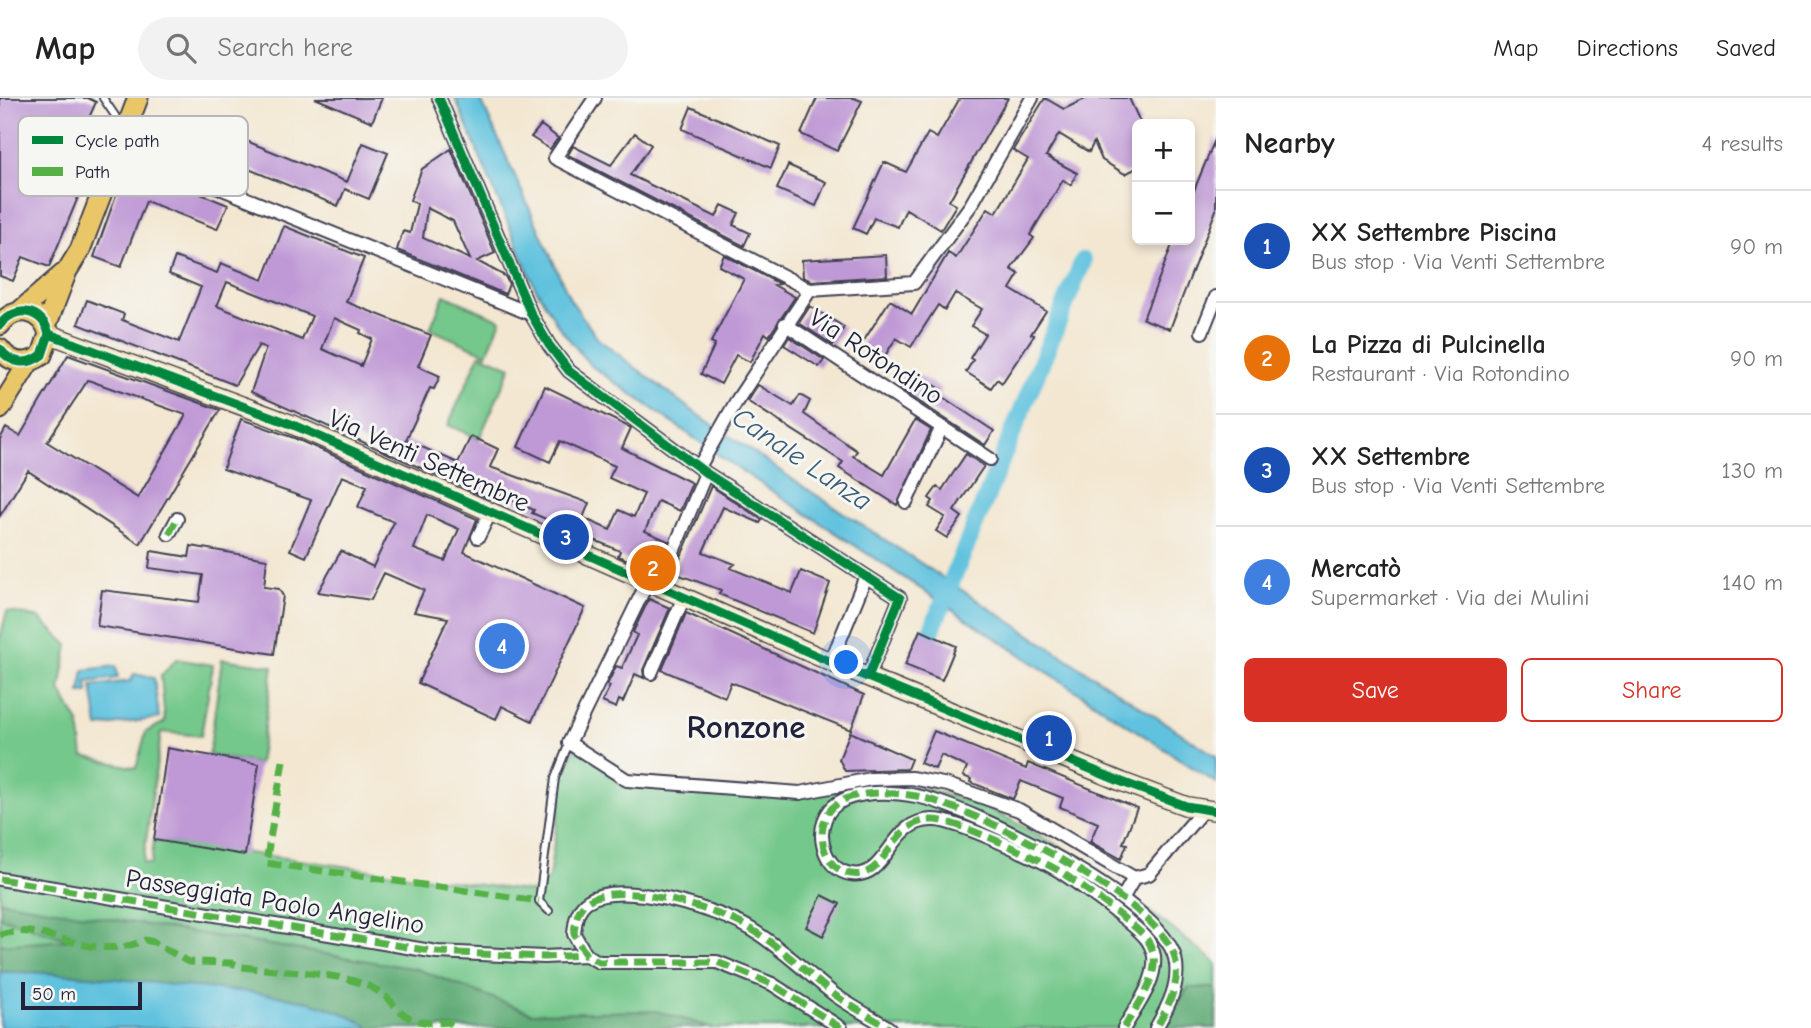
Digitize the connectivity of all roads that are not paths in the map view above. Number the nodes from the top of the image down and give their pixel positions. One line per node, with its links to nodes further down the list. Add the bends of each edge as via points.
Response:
1 (103, 98): 6 (lane)
2 (138, 98): 7 (main road)
3 (439, 98): 15 (street)
4 (595, 98): 13 (street, via 555,158)
5 (1032, 98): 13 (street, Via Rotondino, via 971,205 914,283)
6 (114, 116)
7 (132, 116)
8 (96, 196): 11 (lane)
9 (100, 196): 11 (main road)
10 (240, 196): 15 (street)
11 (94, 211): 12 (main road)
12 (67, 271): 16 (main road); 18 (main road)
13 (810, 290): 17 (street, Via Rotondino)
14 (1216, 297): 19 (street)
15 (531, 314): 26 (street, via 569,371)
16 (8, 315): 18 (main road, via 35,314)
17 (785, 324): 24 (street, Via Rotondino); 26 (street, Via Rotondino)
18 (47, 330): 21 (main road, via 42,355); 28 (main road, Via Venti Settembre, via 291,424)
19 (1202, 332)
20 (2, 352): 21 (main road, via 12,360); 22 (main road)
21 (29, 362): 23 (main road)
22 (0, 375)
23 (0, 409)
24 (942, 427): 25 (street, Via Rotondino); 27 (street, Via Rotondino)
25 (990, 459)
26 (703, 465): 32 (street); 33 (street, Via Rotondino)
27 (906, 502)
28 (491, 511): 31 (street); 33 (main road, Via Venti Settembre)
29 (177, 519): 30 (street)
30 (169, 534)
31 (478, 537)
32 (866, 576): 35 (street); 37 (street, via 900,598)
33 (653, 583): 34 (main road, Via Venti Settembre); 38 (street, Via Rotondino)
34 (684, 597): 35 (main road, Via Venti Settembre); 36 (street)
35 (831, 662): 37 (main road, Via Venti Settembre)
36 (651, 673)
37 (868, 677): 39 (main road, Via Venti Settembre, via 1122,782)
38 (569, 743): 40 (street, via 627,780 800,793 871,779 912,778 948,785 1019,810); 43 (lane, via 555,778 539,901)
39 (1209, 811): 40 (street, via 1149,874)
40 (1135, 878): 42 (street)
41 (0, 879): 44 (street, Passeggiata Paolo Angelino, via 437,952)
42 (1122, 899): 47 (street, via 1064,859 916,796 868,793 841,801 825,818 821,843 832,863 851,874 869,871 888,854 906,826 921,820 961,827 1060,871 1145,937 1154,953 1154,974); 48 (street, via 1167,939 1176,959 1176,982)
43 (548, 911)
44 (586, 955): 45 (street, Passeggiata Paolo Angelino, via 613,964 717,962 772,984); 46 (street, via 574,934 580,909 589,900 615,892 692,906 728,916 751,929 837,996)
45 (841, 1028)
46 (889, 1028)
47 (1124, 1028)
48 (1156, 1028)

